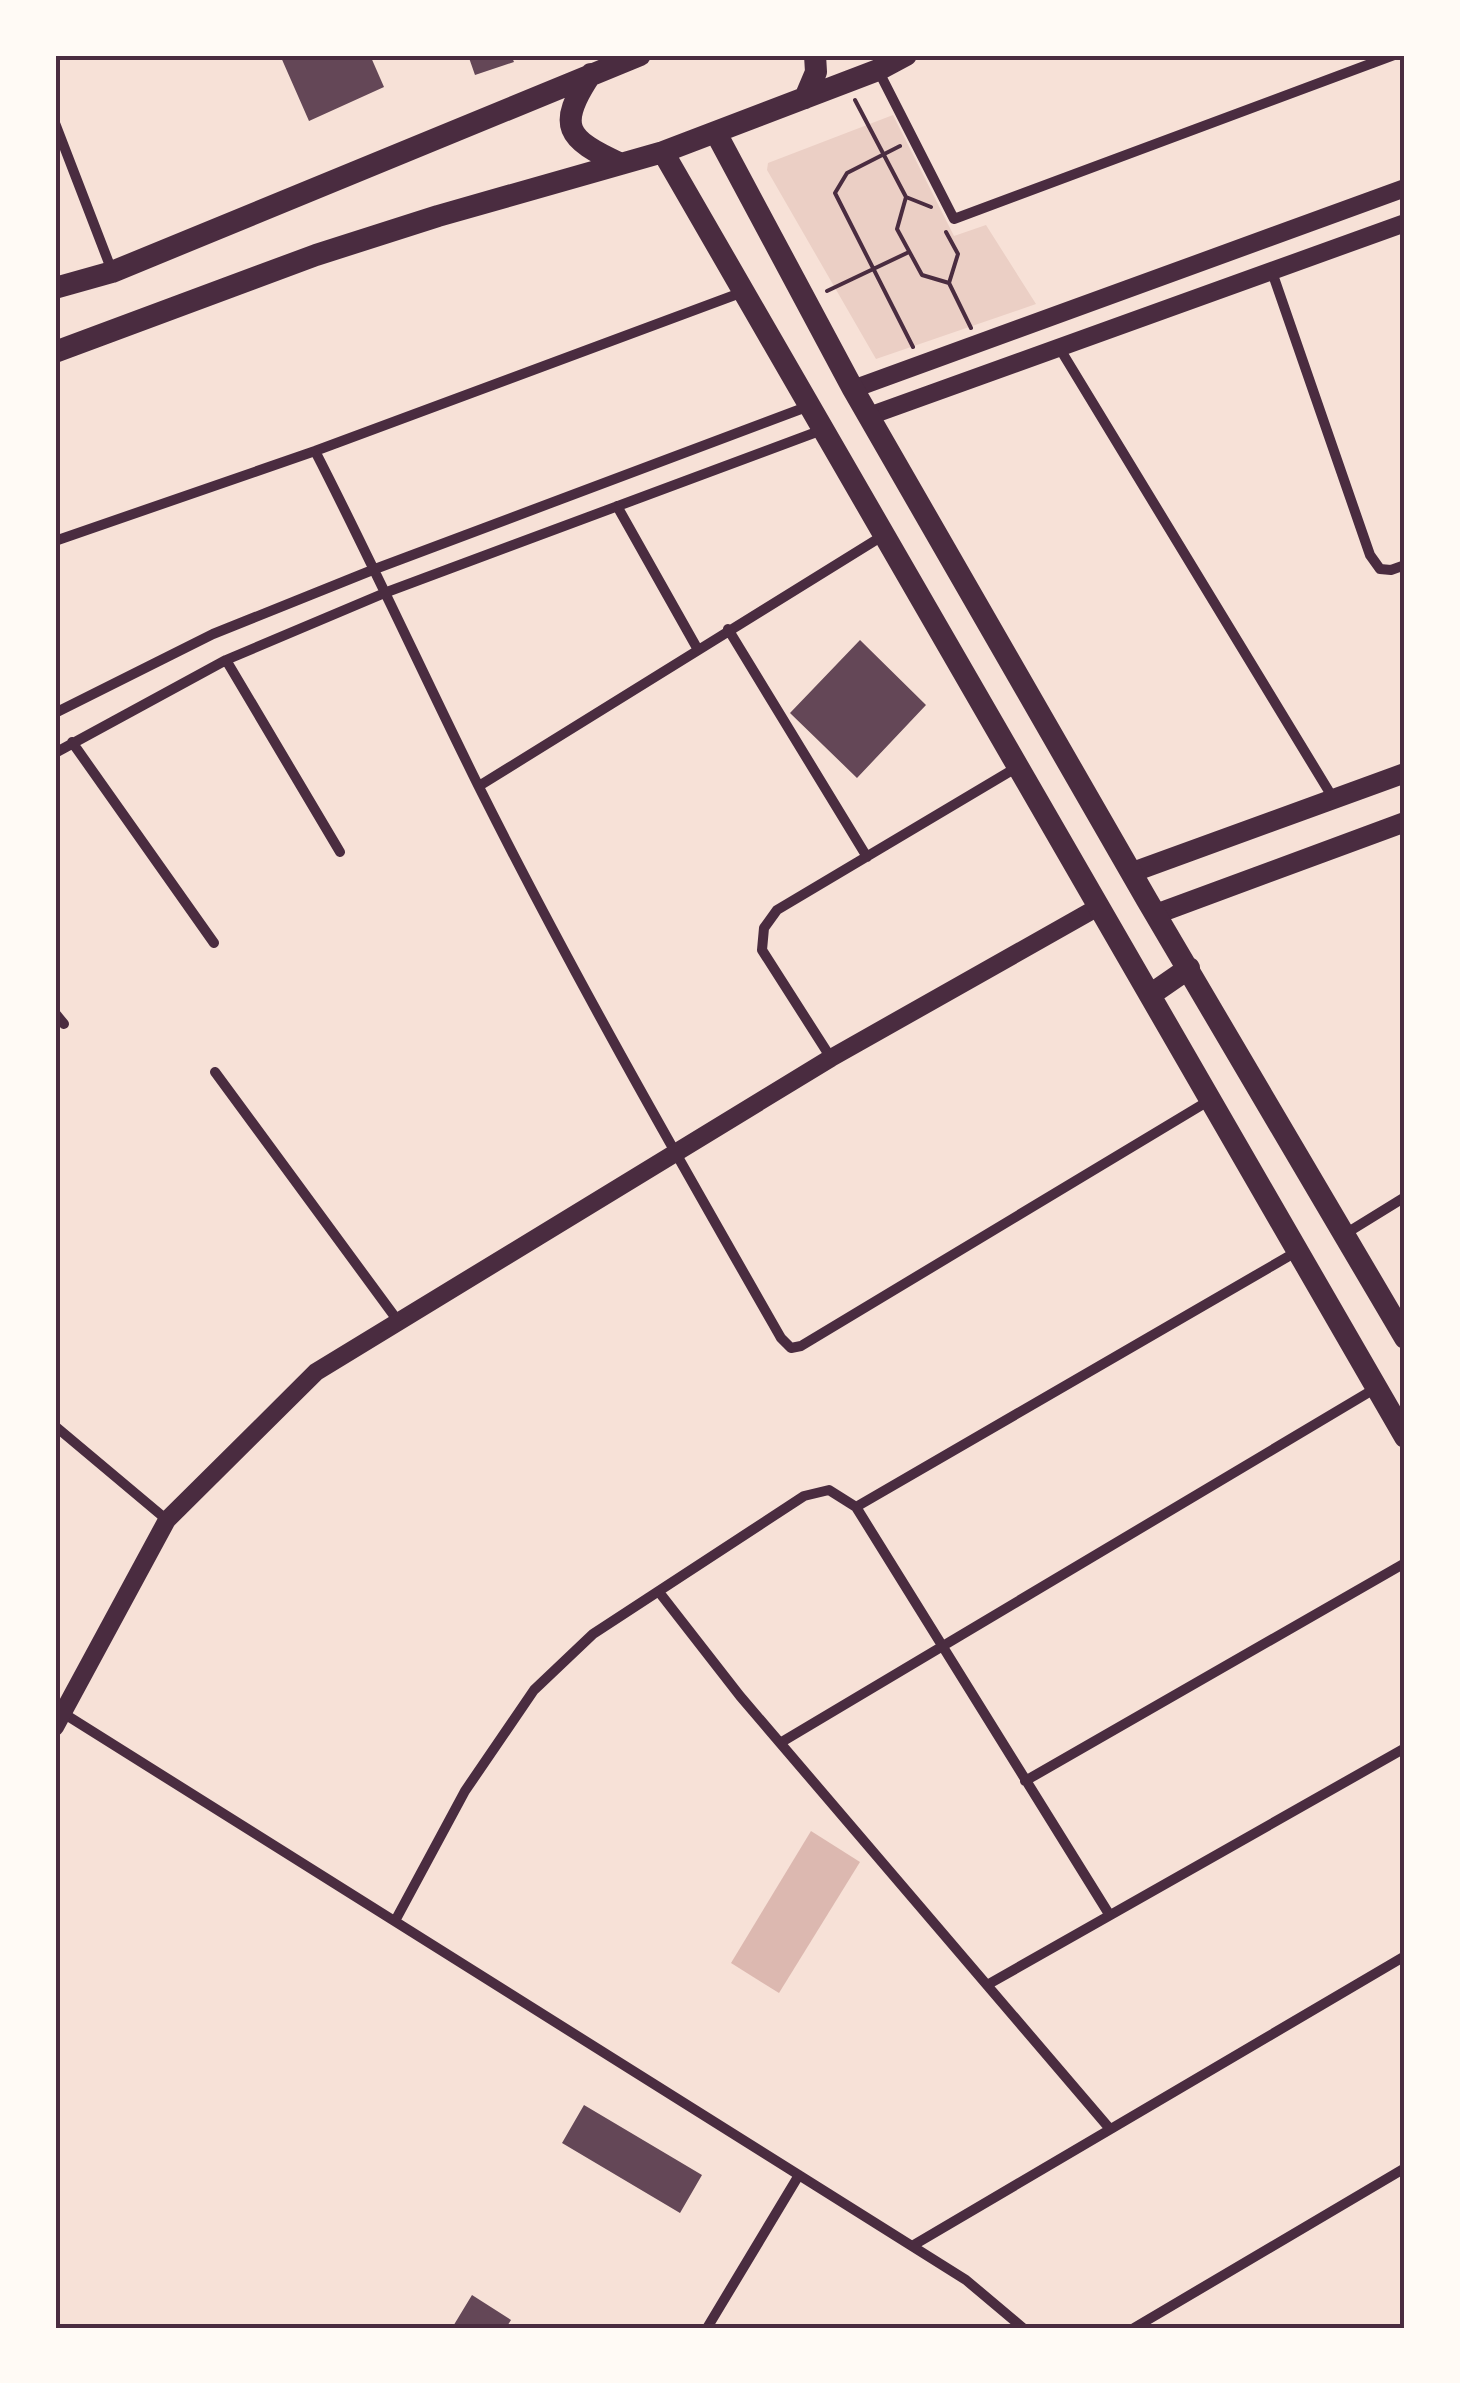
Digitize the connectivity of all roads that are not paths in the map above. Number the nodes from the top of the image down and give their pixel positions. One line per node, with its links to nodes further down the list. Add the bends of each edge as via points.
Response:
1 (640, 55): 7 (main road)
2 (815, 55): 8 (main road)
3 (906, 55): 6 (main road)
4 (1394, 55): 5 (street)
5 (1367, 60): 6 (street, via 954,220)
6 (878, 70): 8 (main road)
7 (591, 74): 12 (main road, via 571,104 572,130 589,149); 15 (main road)
8 (805, 98): 10 (main road)
9 (55, 122): 15 (street)
10 (716, 133): 11 (main road); 21 (main road)
11 (664, 152): 12 (main road); 18 (main road)
12 (621, 164): 20 (main road, via 316,255)
13 (1405, 188): 21 (street)
14 (1405, 223): 16 (street)
15 (112, 272): 17 (main road)
16 (1272, 272): 19 (street); 29 (street, via 1370,555 1380,568)
17 (55, 288)
18 (743, 292): 22 (main road); 25 (street)
19 (1060, 349): 23 (street); 43 (street)
20 (55, 352)
21 (853, 389): 23 (main road)
22 (810, 406): 24 (main road); 30 (street)
23 (870, 416): 35 (main road)
24 (824, 429): 26 (street); 27 (main road)
25 (315, 451): 28 (street); 30 (street)
26 (617, 506): 31 (street); 33 (street)
27 (885, 534): 32 (street); 36 (main road)
28 (55, 541)
29 (1405, 565)
30 (375, 568): 31 (street); 37 (street, via 212,634)
31 (387, 592): 34 (street); 42 (street)
32 (728, 629): 33 (street); 46 (street)
33 (697, 648): 42 (street)
34 (226, 660): 38 (street); 45 (street)
35 (1015, 670): 36 (main road); 47 (main road)
36 (979, 695): 40 (main road)
37 (55, 713)
38 (72, 742): 39 (street); 50 (street)
39 (55, 752)
40 (1020, 766): 46 (street); 48 (main road)
41 (1405, 773): 43 (main road)
42 (479, 786): 58 (street)
43 (1333, 799): 47 (main road)
44 (1405, 822): 49 (main road)
45 (340, 852)
46 (867, 857): 55 (street, via 777,910 764,928 762,950)
47 (1132, 872): 49 (main road)
48 (1100, 906): 52 (main road); 55 (street)
49 (1156, 914): 51 (main road)
50 (214, 943)
51 (1188, 968): 52 (main road); 60 (main road)
52 (1150, 994): 57 (main road)
53 (55, 1013): 54 (street)
54 (64, 1024)
55 (831, 1058): 58 (street)
56 (215, 1072): 62 (street)
57 (1210, 1100): 58 (street, via 791,1348); 61 (main road)
58 (675, 1153): 62 (street)
59 (1405, 1197): 60 (street)
60 (1345, 1234): 63 (main road)
61 (1296, 1252): 64 (main road); 67 (street)
62 (398, 1322): 68 (street, via 316,1372)
63 (1405, 1338)
64 (1376, 1388): 66 (main road); 71 (street)
65 (55, 1426): 68 (street)
66 (1405, 1438)
67 (856, 1507): 70 (street, via 829,1490 804,1496); 71 (street)
68 (167, 1520): 72 (street)
69 (1405, 1563): 75 (street)
70 (659, 1592): 73 (street); 77 (street, via 593,1634 534,1690 466,1791)
71 (940, 1646): 73 (street); 75 (street)
72 (58, 1717): 77 (street)
73 (780, 1743): 79 (street)
74 (1405, 1748): 76 (street)
75 (1025, 1781): 76 (street)
76 (1108, 1914): 79 (street)
77 (395, 1921): 82 (street)
78 (1405, 1956): 80 (street)
79 (987, 1985): 80 (street)
80 (1110, 2129): 83 (street)
81 (1405, 2168): 86 (street)
82 (800, 2174): 83 (street); 84 (street)
83 (912, 2246): 85 (street)
84 (707, 2328)
85 (1023, 2328)
86 (1134, 2328)

